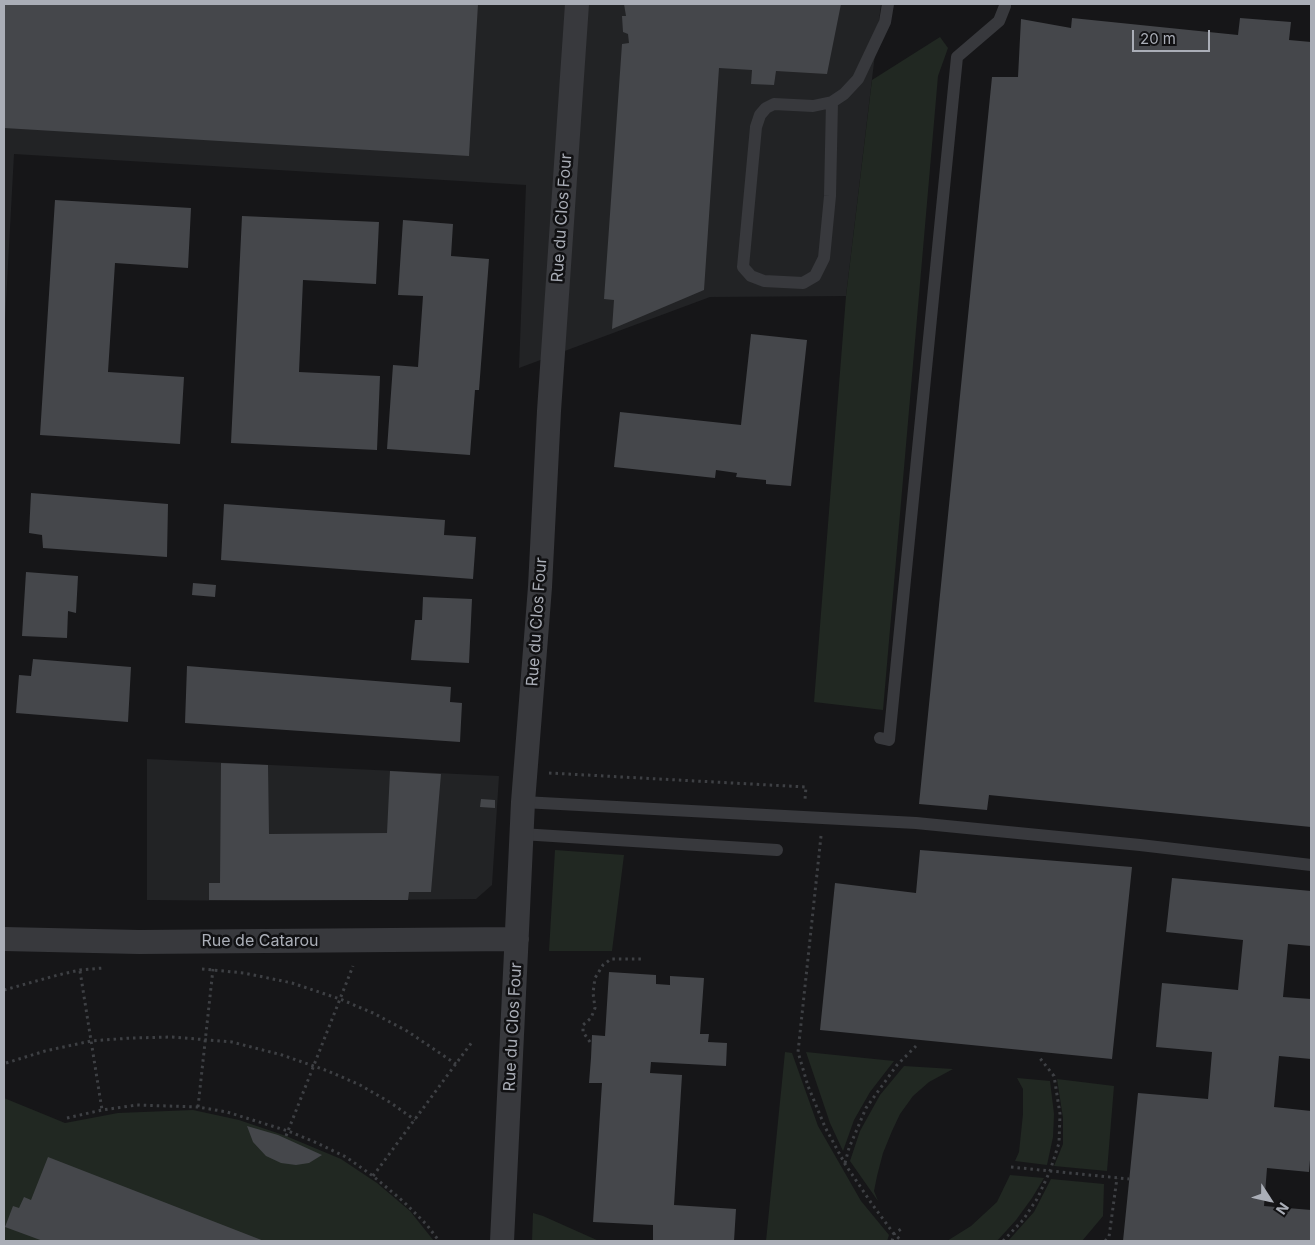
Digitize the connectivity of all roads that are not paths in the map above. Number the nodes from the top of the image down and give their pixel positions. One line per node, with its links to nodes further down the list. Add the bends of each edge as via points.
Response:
1 (577, 4): 6 (street, Rue du Clos Four, via 540,588)
2 (888, 4): 4 (lane, via 885,22 858,79)
3 (1005, 4): 5 (lane, via 999,21 957,57 889,740)
4 (832, 102): 4 (lane, via 813,106 774,104 760,115 756,127 743,266 751,276 764,281 803,283 815,276 824,258 830,196)
5 (880, 738)
6 (523, 802): 7 (street, Rue du Clos Four); 9 (lane, via 926,824)
7 (521, 834): 8 (lane); 11 (street, Rue du Clos Four)
8 (777, 850)
9 (1311, 865)
10 (4, 938): 11 (street, Rue de Catarou, via 139,942)
11 (517, 939): 12 (street, Rue du Clos Four)
12 (502, 1241)

